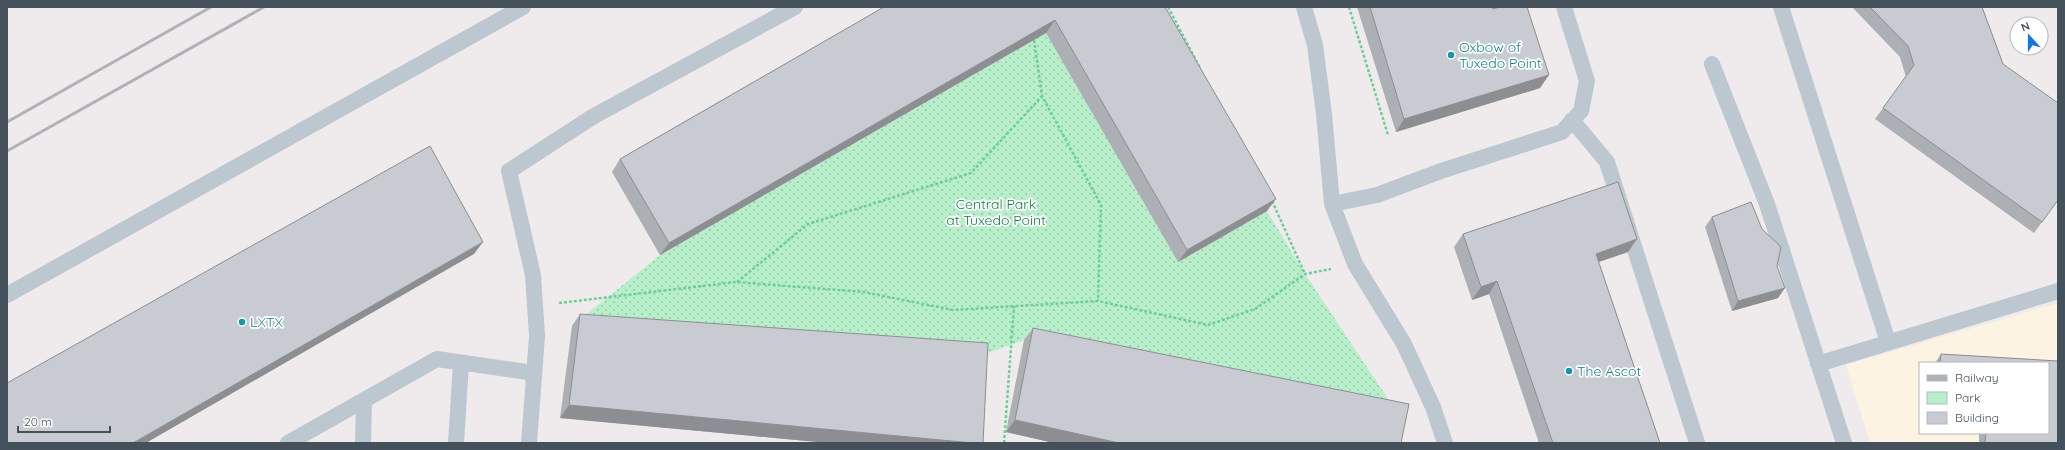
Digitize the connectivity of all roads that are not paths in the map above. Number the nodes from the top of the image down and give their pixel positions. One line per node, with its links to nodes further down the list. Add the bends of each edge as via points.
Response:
1 (523, 7): 10 (lane)
2 (795, 7): 14 (lane, via 594,116 509,171 534,275 537,336)
3 (1304, 7): 8 (lane, via 1315,45)
4 (1564, 7): 7 (lane, via 1587,81 1581,111)
5 (1781, 7): 11 (lane)
6 (1712, 64): 13 (lane, via 1767,204)
7 (1572, 120): 8 (lane, via 1562,132 1441,171 1377,195); 21 (lane, via 1607,162)
8 (1332, 204): 20 (lane, via 1355,264 1404,344 1433,407)
9 (2058, 291): 11 (lane)
10 (7, 295)
11 (1888, 342): 13 (lane)
12 (462, 363): 14 (lane); 15 (lane, via 437,359); 18 (lane)
13 (1818, 364): 22 (lane)
14 (534, 373): 19 (lane)
15 (364, 400): 16 (lane); 17 (lane)
16 (288, 443)
17 (363, 443)
18 (456, 443)
19 (529, 443)
20 (1445, 443)
21 (1697, 443)
22 (1844, 443)

